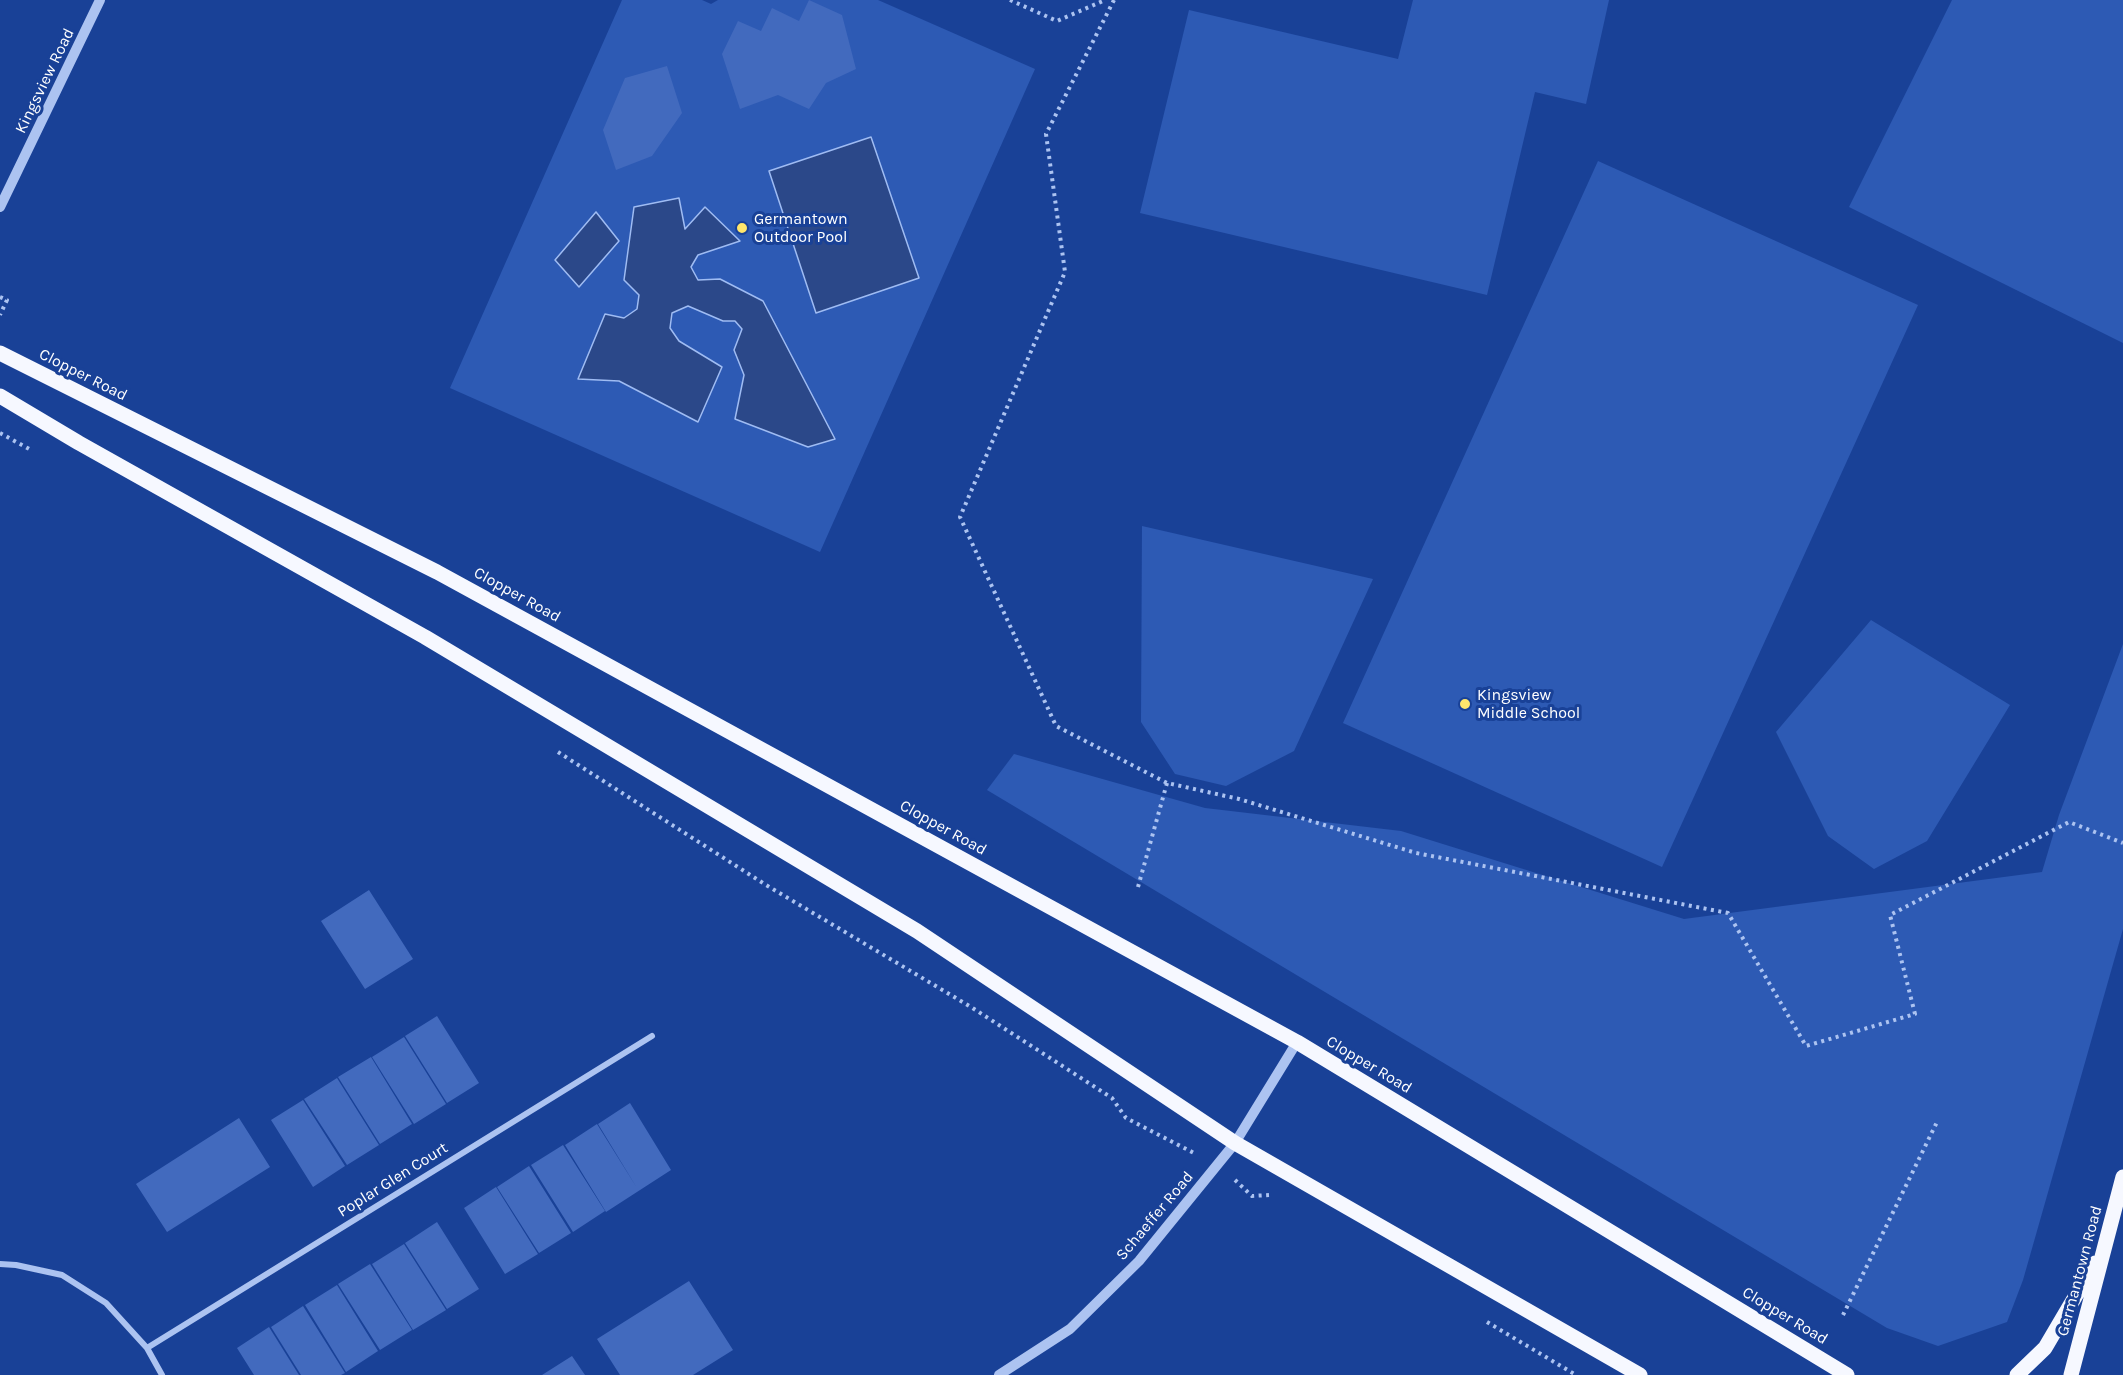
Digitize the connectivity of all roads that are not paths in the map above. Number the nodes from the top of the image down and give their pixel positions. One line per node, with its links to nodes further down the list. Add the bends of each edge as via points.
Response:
1 (100, 0): 2 (street, Kingsview Road)
2 (0, 207)
3 (0, 353): 6 (main road, Clopper Road, via 437,572)
4 (0, 396): 7 (main road, via 424,638 918,931)
5 (652, 1036): 11 (street, Poplar Glen Court)
6 (1297, 1042): 7 (street, Schaeffer Road); 15 (main road, Clopper Road)
7 (1234, 1143): 13 (street, Schaeffer Road, via 1139,1261 1070,1329); 14 (main road)
8 (2123, 1176): 9 (main road, Germantown Road)
9 (2105, 1245): 16 (main road, via 2045,1348); 17 (main road, Germantown Road)
10 (0, 1264): 11 (street, via 62,1275 106,1303)
11 (147, 1348): 12 (street)
12 (162, 1375)
13 (999, 1375)
14 (1640, 1375)
15 (1847, 1375)
16 (2017, 1375)
17 (2071, 1375)

